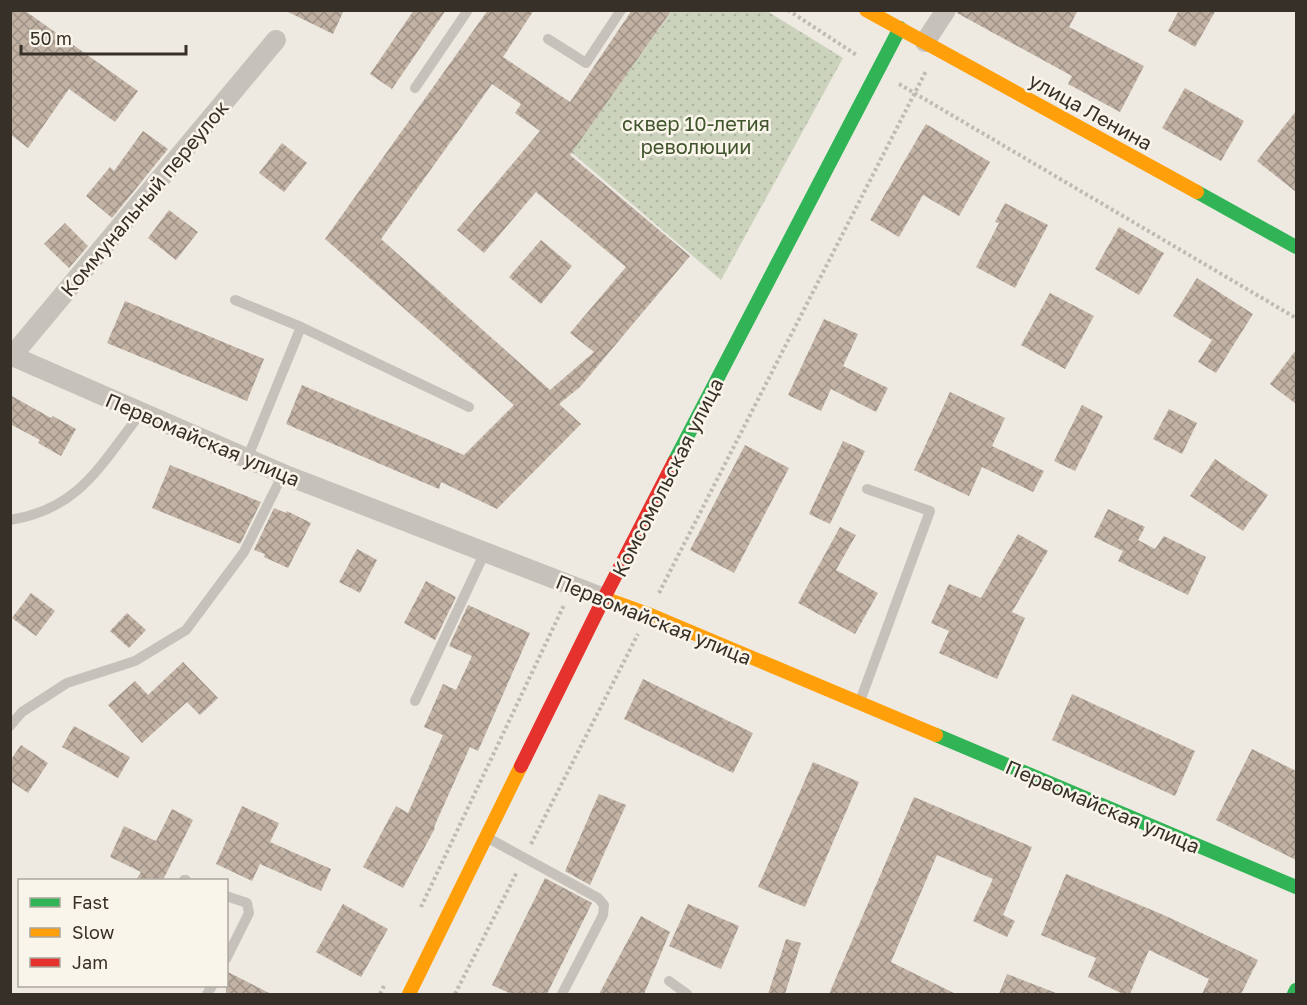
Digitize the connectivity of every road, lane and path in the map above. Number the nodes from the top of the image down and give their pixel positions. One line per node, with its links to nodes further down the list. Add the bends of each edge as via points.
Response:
1 (468, 10): 11 (lane)
2 (621, 10): 7 (lane, via 586,63)
3 (788, 10): 10 (path)
4 (866, 10): 6 (street, улица Ленина)
5 (946, 10): 9 (street)
6 (900, 28): 9 (street, улица Ленина); 10 (street, Комсомольская улица)
7 (548, 39)
8 (276, 40): 17 (street, Коммунальный переулок)
9 (932, 45): 12 (path); 13 (street, улица Ленина)
10 (878, 70): 12 (path); 26 (street, Комсомольская улица)
11 (416, 88)
12 (913, 93): 15 (path); 27 (path)
13 (1296, 246)
14 (236, 300): 16 (lane)
15 (1296, 318)
16 (301, 327): 18 (lane); 20 (lane)
17 (11, 356): 19 (street, Первомайская улица)
18 (469, 407)
19 (141, 413): 20 (street, Первомайская улица); 23 (lane, via 82,488 58,506)
20 (248, 459): 21 (street, Первомайская улица)
21 (283, 474): 24 (street, Первомайская улица); 30 (lane, via 244,552 186,630 135,661 67,683 22,712)
22 (867, 489): 29 (lane, via 930,511)
23 (10, 520)
24 (486, 552): 25 (street, Первомайская улица); 28 (lane)
25 (573, 586): 26 (street, Первомайская улица); 35 (path)
26 (604, 597): 27 (street, Первомайская улица); 31 (street, Комсомольская улица)
27 (648, 614): 29 (street, Первомайская улица); 32 (path)
28 (415, 701)
29 (858, 704): 33 (street, Первомайская улица)
30 (10, 726)
31 (486, 837): 32 (lane); 41 (street, Комсомольская улица)
32 (524, 857): 42 (path); 43 (lane, via 604,905 603,915)
33 (1296, 887)
34 (228, 897): 36 (lane, via 247,903 249,913)
35 (421, 908)
36 (228, 955)
37 (669, 981): 44 (lane)
38 (385, 984): 40 (path)
39 (1296, 990): 45 (street)
40 (380, 994)
41 (409, 994)
42 (455, 994)
43 (562, 994)
44 (687, 994)
45 (1294, 994)

